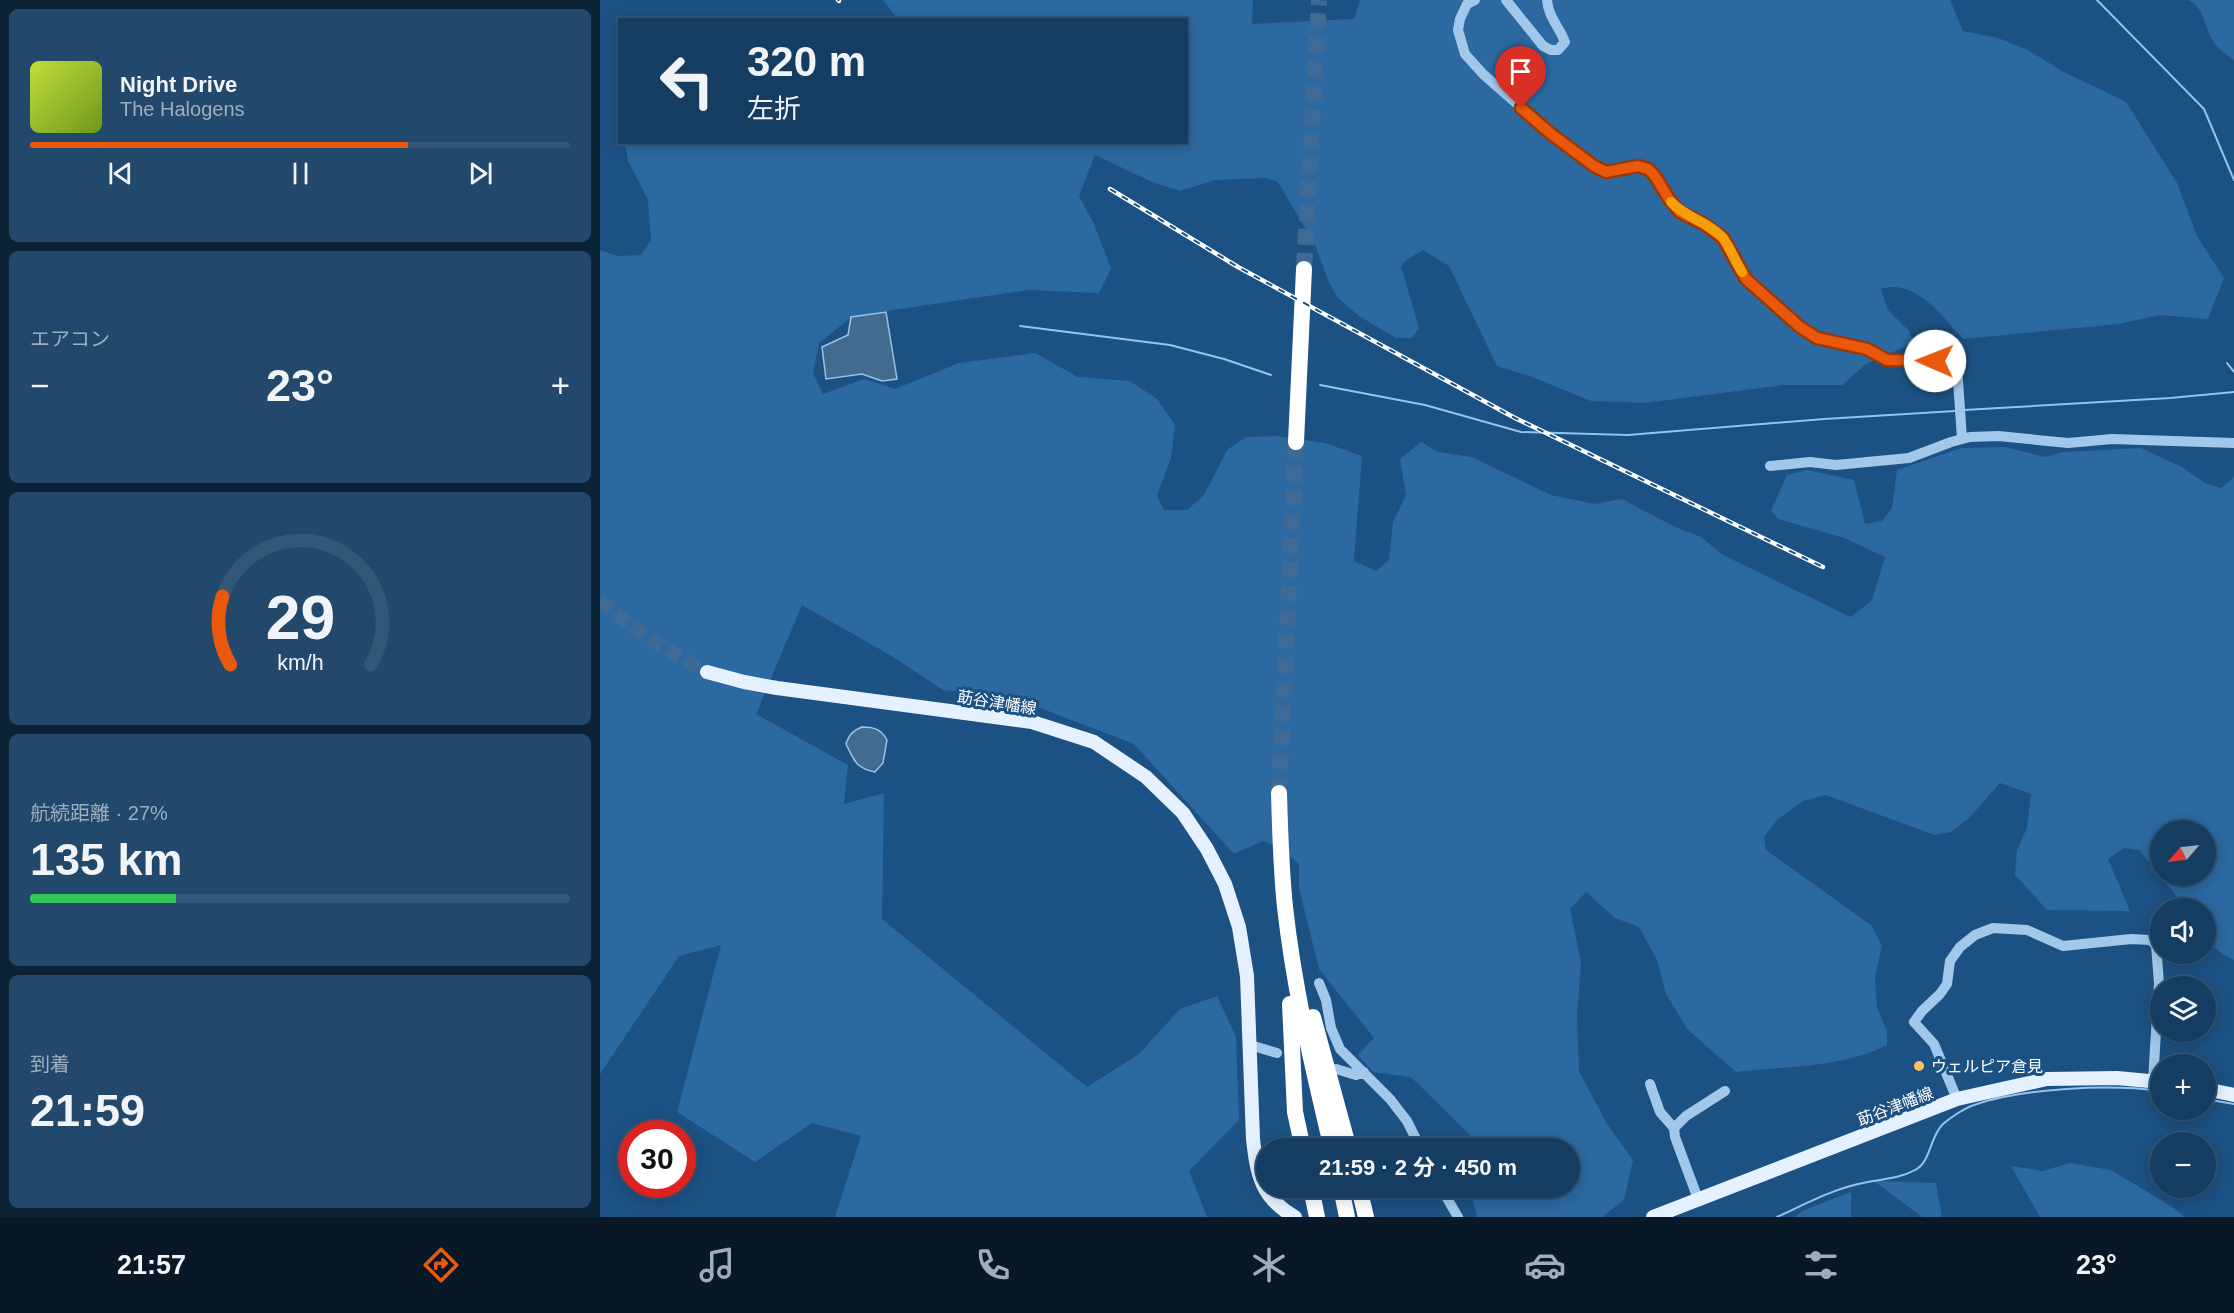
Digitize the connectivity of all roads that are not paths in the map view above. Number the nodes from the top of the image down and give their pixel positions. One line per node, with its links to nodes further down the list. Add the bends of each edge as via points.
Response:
1 (1475, 0): 5 (street, via 1467,4 1458,30 1465,54 1483,74 1594,166 1606,172 1638,166 1648,169 1680,212 1723,238 1746,279 1800,327 1817,338 1867,349 1887,360 1935,361 1957,366)
2 (1506, 0): 3 (street, via 1543,46 1558,50 1565,42 1548,11)
3 (1547, 0)
4 (1304, 269): 6 (highway)
5 (1962, 439): 7 (street, via 1998,436 2068,443 2112,439); 8 (street, via 1909,458)
6 (1296, 442)
7 (2234, 443)
8 (1770, 466)
9 (707, 672): 14 (main road, 莇谷津幡線, via 777,688 1032,722 1094,742 1146,777 1183,813 1225,884 1239,927 1247,976)
10 (1279, 793): 11 (highway)
11 (1283, 882): 12 (highway); 28 (highway)
12 (1292, 960): 26 (highway, via 1287,974 1295,1112); 27 (highway)
13 (1319, 983): 18 (street, via 1340,1050)
14 (1250, 1045): 15 (street); 36 (main road, 莇谷津幡線, via 1256,1162 1265,1191 1273,1202)
15 (1277, 1053)
16 (2158, 1054): 24 (street, via 2159,983 2156,945 2150,940 2063,946 2026,930 1993,928 1960,947 1950,961 1947,984 1914,1022 1934,1044)
17 (1336, 1069): 18 (street, via 1356,1075)
18 (1364, 1072): 29 (street, via 1390,1099)
19 (2150, 1081): 24 (main road, 莇谷津幡線, via 2047,1078)
20 (1650, 1084): 25 (street, via 1660,1112)
21 (1725, 1091): 25 (street)
22 (2216, 1091): 23 (main road)
23 (2234, 1095)
24 (1957, 1099): 34 (main road, 莇谷津幡線)
25 (1674, 1128): 34 (street)
26 (1301, 1138)
27 (1329, 1138)
28 (1345, 1138)
29 (1416, 1138)
30 (1313, 1198): 37 (highway)
31 (1343, 1198): 35 (highway)
32 (1361, 1198): 38 (highway)
33 (1447, 1198): 39 (street)
34 (1698, 1199): 40 (main road, 莇谷津幡線)
35 (1347, 1216)
36 (1295, 1217)
37 (1317, 1217)
38 (1366, 1217)
39 (1458, 1217)
40 (1653, 1217)

